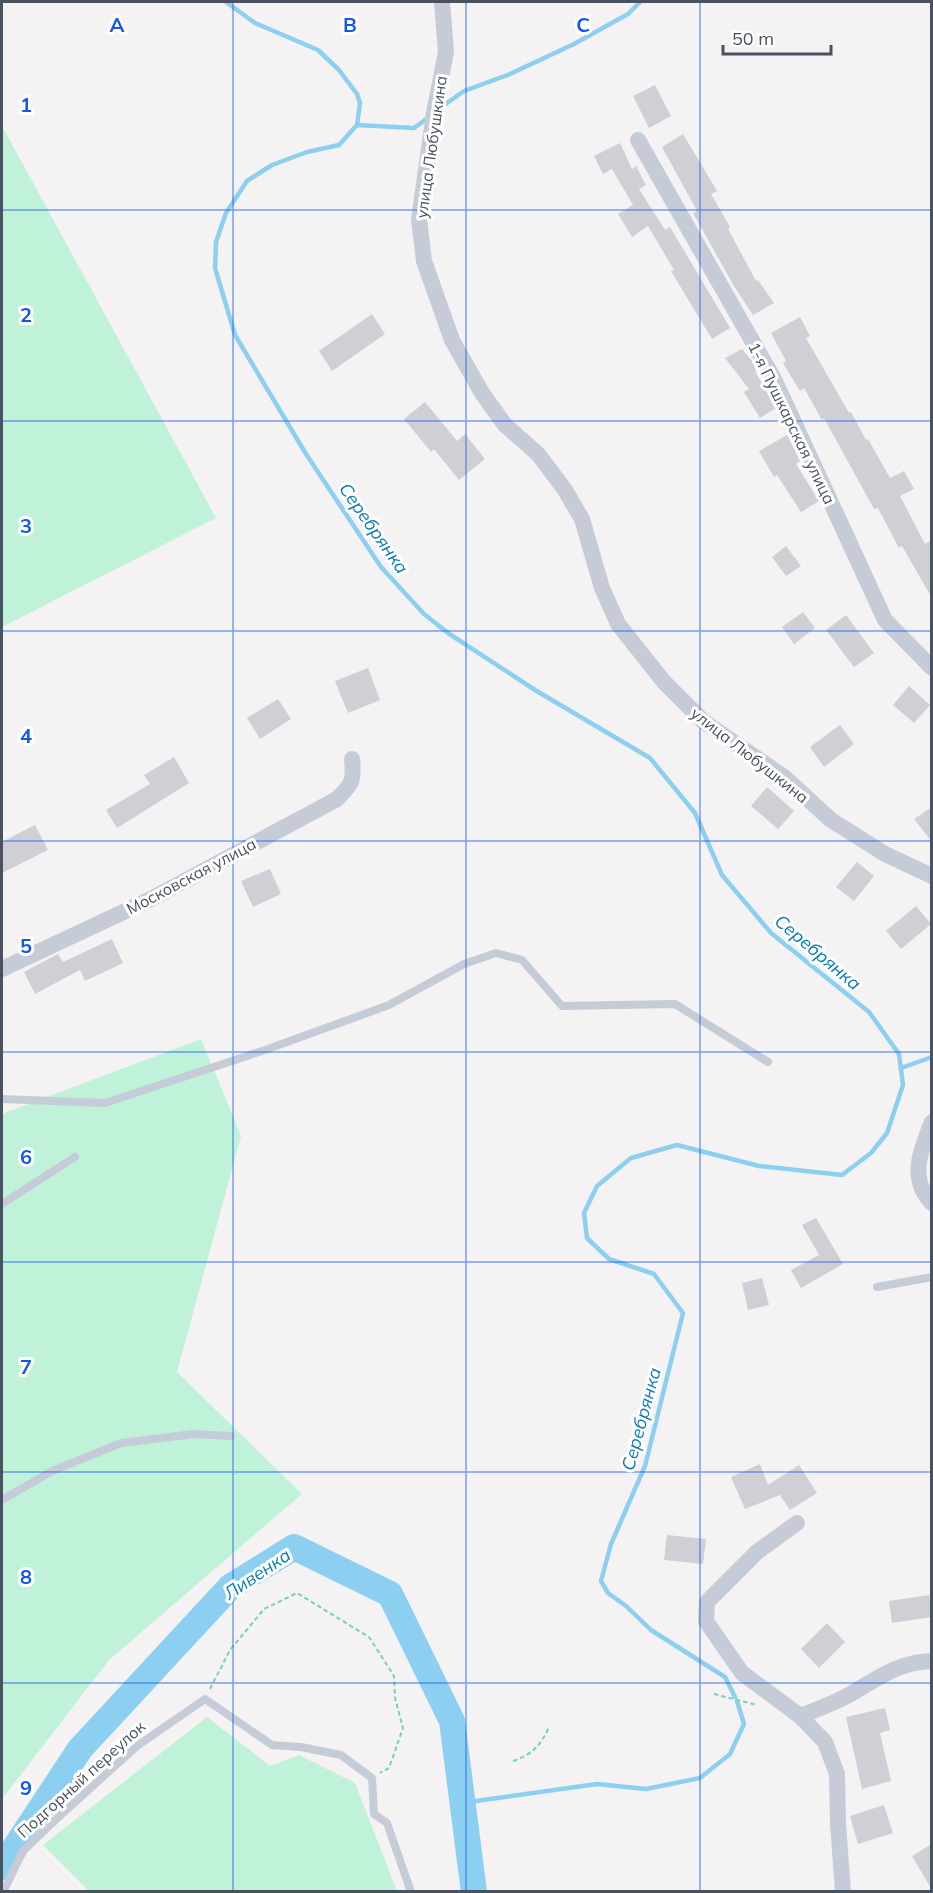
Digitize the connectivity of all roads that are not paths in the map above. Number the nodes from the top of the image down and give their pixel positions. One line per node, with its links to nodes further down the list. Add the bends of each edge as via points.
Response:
1 (442, 2): 5 (street, улица Любушкина, via 446,52 419,219 424,261 457,349 505,425 538,454 565,490 582,519 602,588 618,624 664,682 703,721 784,777 831,820 885,854)
2 (638, 140): 3 (street, 1-я Пушкарская улица, via 775,381 885,620)
3 (932, 668)
4 (352, 759): 6 (street, Московская улица, via 351,784 337,799 149,900)
5 (932, 876)
6 (2, 969)
7 (768, 1062): 8 (lane, via 675,1005 562,1006 522,960 496,953 464,964 389,1005 105,1103)
8 (2, 1099)
9 (932, 1122): 11 (street, via 919,1153 918,1173 922,1189)
10 (75, 1157): 12 (lane)
11 (932, 1203)
12 (2, 1204)
13 (932, 1277): 14 (lane)
14 (877, 1287)
15 (231, 1436): 16 (lane, via 194,1434 121,1443 52,1471)
16 (2, 1500)
17 (797, 1523): 19 (street, via 757,1552 706,1602 706,1621 742,1673)
18 (932, 1661): 19 (street, via 915,1662 880,1675 847,1696)
19 (800, 1716): 22 (street, via 825,1742 837,1774)
20 (3, 1892): 21 (lane, Подгорный переулок, via 23,1851 53,1822 137,1746 204,1699 272,1744 341,1755 372,1778 374,1814 387,1823)
21 (411, 1892)
22 (843, 1892)

